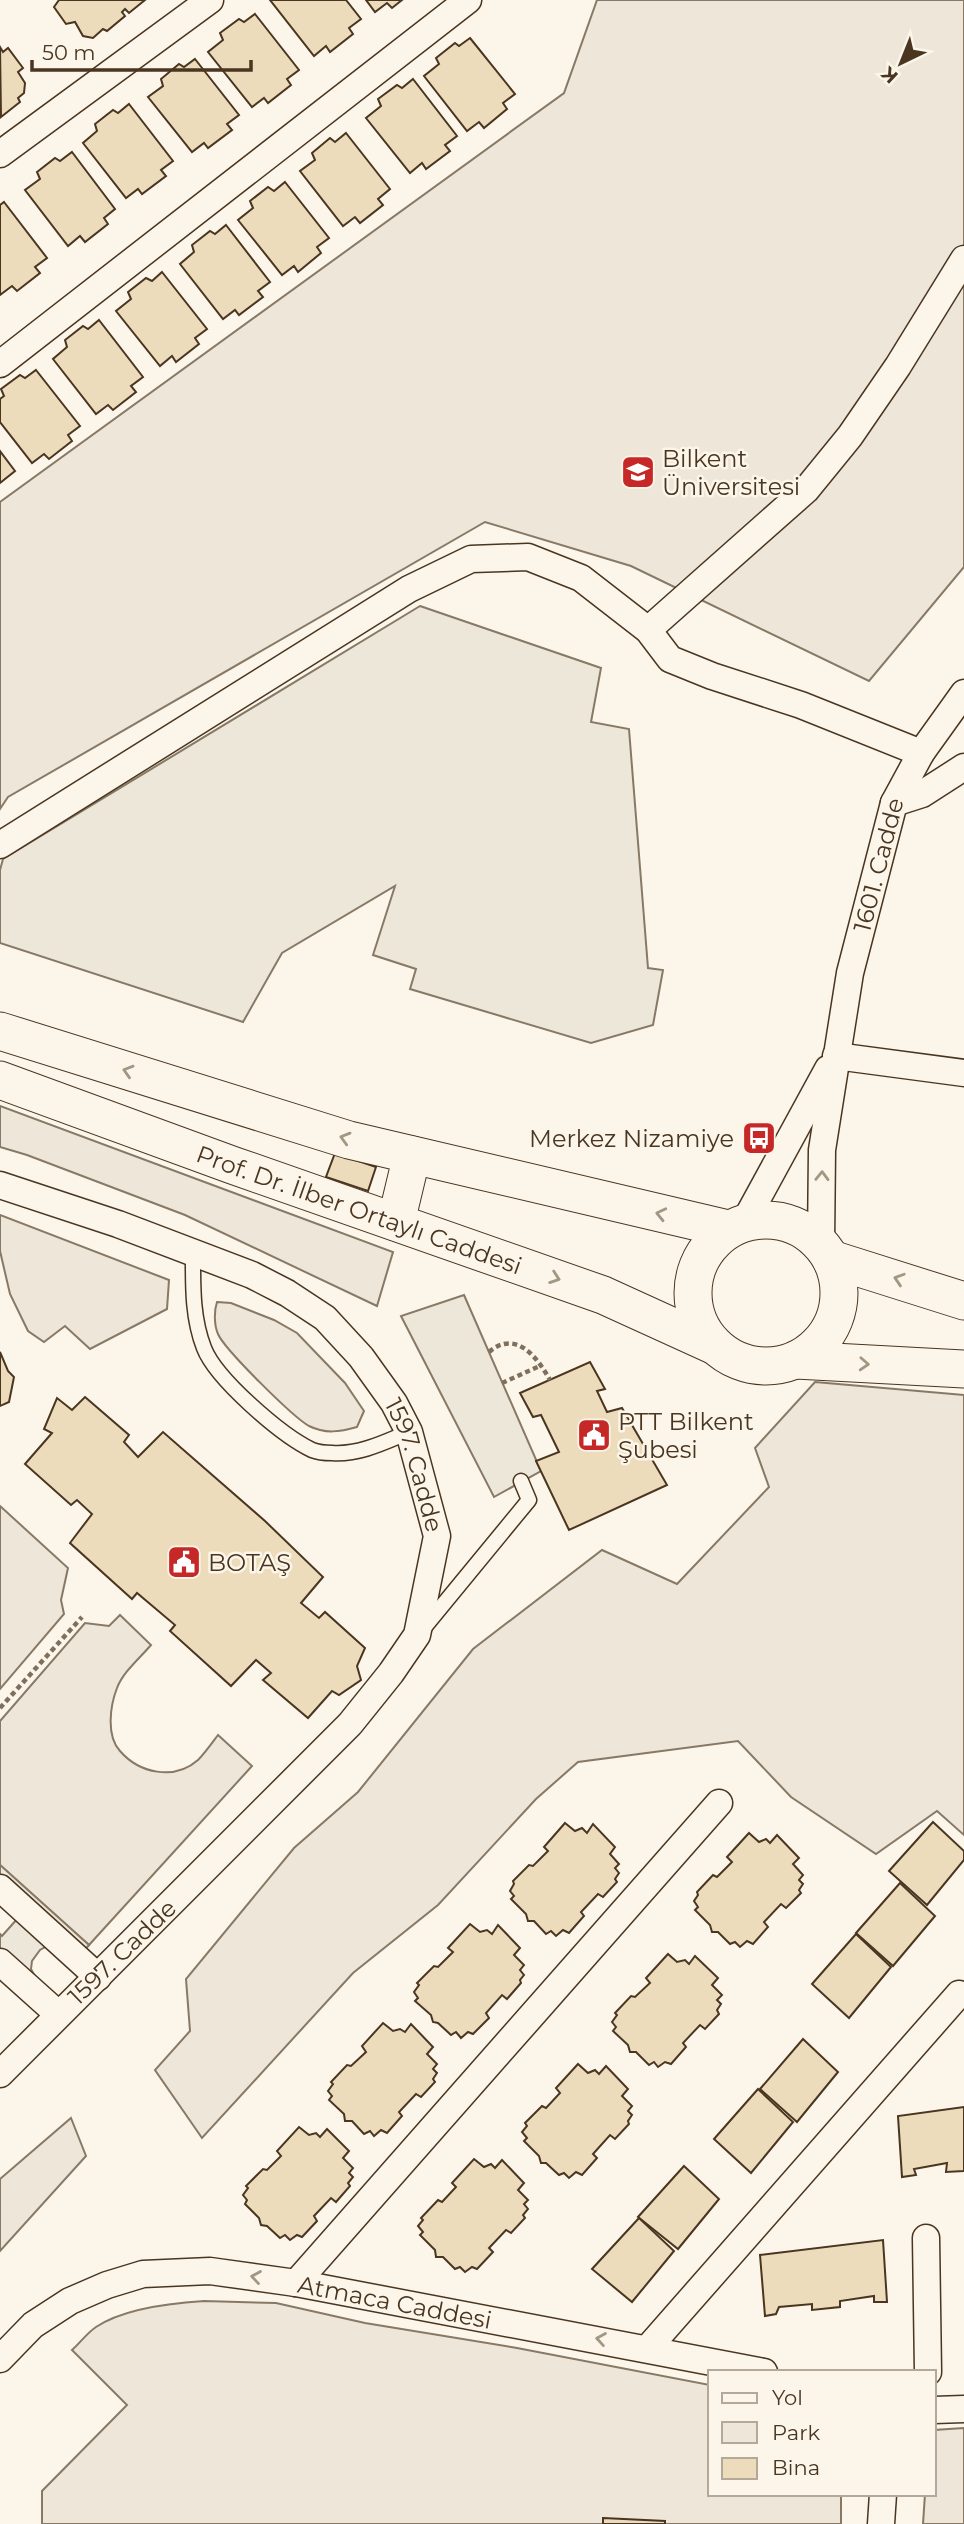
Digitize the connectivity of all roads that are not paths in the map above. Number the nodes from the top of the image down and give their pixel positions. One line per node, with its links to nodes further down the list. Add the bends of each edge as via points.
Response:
1 (210, 0): 3 (street)
2 (468, 0): 5 (street)
3 (0, 155)
4 (964, 259): 6 (street, via 850,436 806,489)
5 (0, 364)
6 (648, 630): 8 (street, via 670,659); 11 (street, via 581,578 528,556 471,559 409,589)
7 (964, 693): 8 (street, 1601. Cadde)
8 (921, 753): 10 (street, 1601. Cadde)
9 (964, 767): 10 (street, via 922,794)
10 (894, 803): 13 (street, 1601. Cadde, via 850,973)
11 (0, 845)
12 (0, 1031): 16 (street, one-way to 12)
13 (836, 1056): 14 (street); 21 (street, 1601. Cadde); 22 (street, 1601. Cadde, one-way to 13, via 822,1150)
14 (964, 1073)
15 (0, 1080): 18 (street, Prof. Dr. İlber Ortaylı Caddesi)
16 (248, 1109): 17 (street, one-way to 16); 18 (street)
17 (412, 1155): 20 (street); 21 (street, one-way to 17)
18 (232, 1165): 20 (street, Prof. Dr. İlber Ortaylı Caddesi)
19 (0, 1185): 23 (street, 1597. Cadde)
20 (396, 1222): 25 (street, Prof. Dr. İlber Ortaylı Caddesi, one-way to 25, via 603,1294)
21 (736, 1226): 22 (street, via 765,1219 786,1222 805,1231); 25 (street, via 710,1244 692,1284 701,1328)
22 (826, 1252): 24 (street, one-way to 22); 26 (street, Prof. Dr. İlber Ortaylı Caddesi, via 837,1278 835,1317 813,1350)
23 (193, 1253): 28 (street, 1597. Cadde, via 264,1281 325,1318 361,1357); 28 (lane, via 193,1300 205,1350 234,1387 281,1431 313,1451 334,1454)
24 (964, 1301)
25 (715, 1346): 26 (street, Prof. Dr. İlber Ortaylı Caddesi, via 733,1359 753,1365 775,1366)
26 (796, 1360): 27 (street, Prof. Dr. İlber Ortaylı Caddesi, one-way to 27)
27 (964, 1369)
28 (409, 1432): 30 (street, 1597. Cadde, via 437,1536)
29 (521, 1481): 30 (lane, via 529,1500)
30 (418, 1635): 34 (street, 1597. Cadde, via 349,1724)
31 (719, 1803): 39 (street)
32 (0, 1888): 34 (street)
33 (0, 1962): 36 (street)
34 (99, 1977): 36 (street, 1597. Cadde)
35 (959, 1994): 40 (street)
36 (58, 2014): 37 (street, 1597. Cadde)
37 (0, 2074)
38 (926, 2238): 43 (street)
39 (296, 2283): 40 (street, Atmaca Caddesi, one-way to 39); 41 (street, Atmaca Caddesi, one-way to 41, via 210,2271 144,2274 70,2301 33,2325)
40 (648, 2348): 42 (street, Atmaca Caddesi)
41 (0, 2359)
42 (754, 2370)
43 (928, 2370)
44 (964, 2409): 45 (street)
45 (936, 2410)
46 (883, 2496): 47 (street)
47 (881, 2524)

